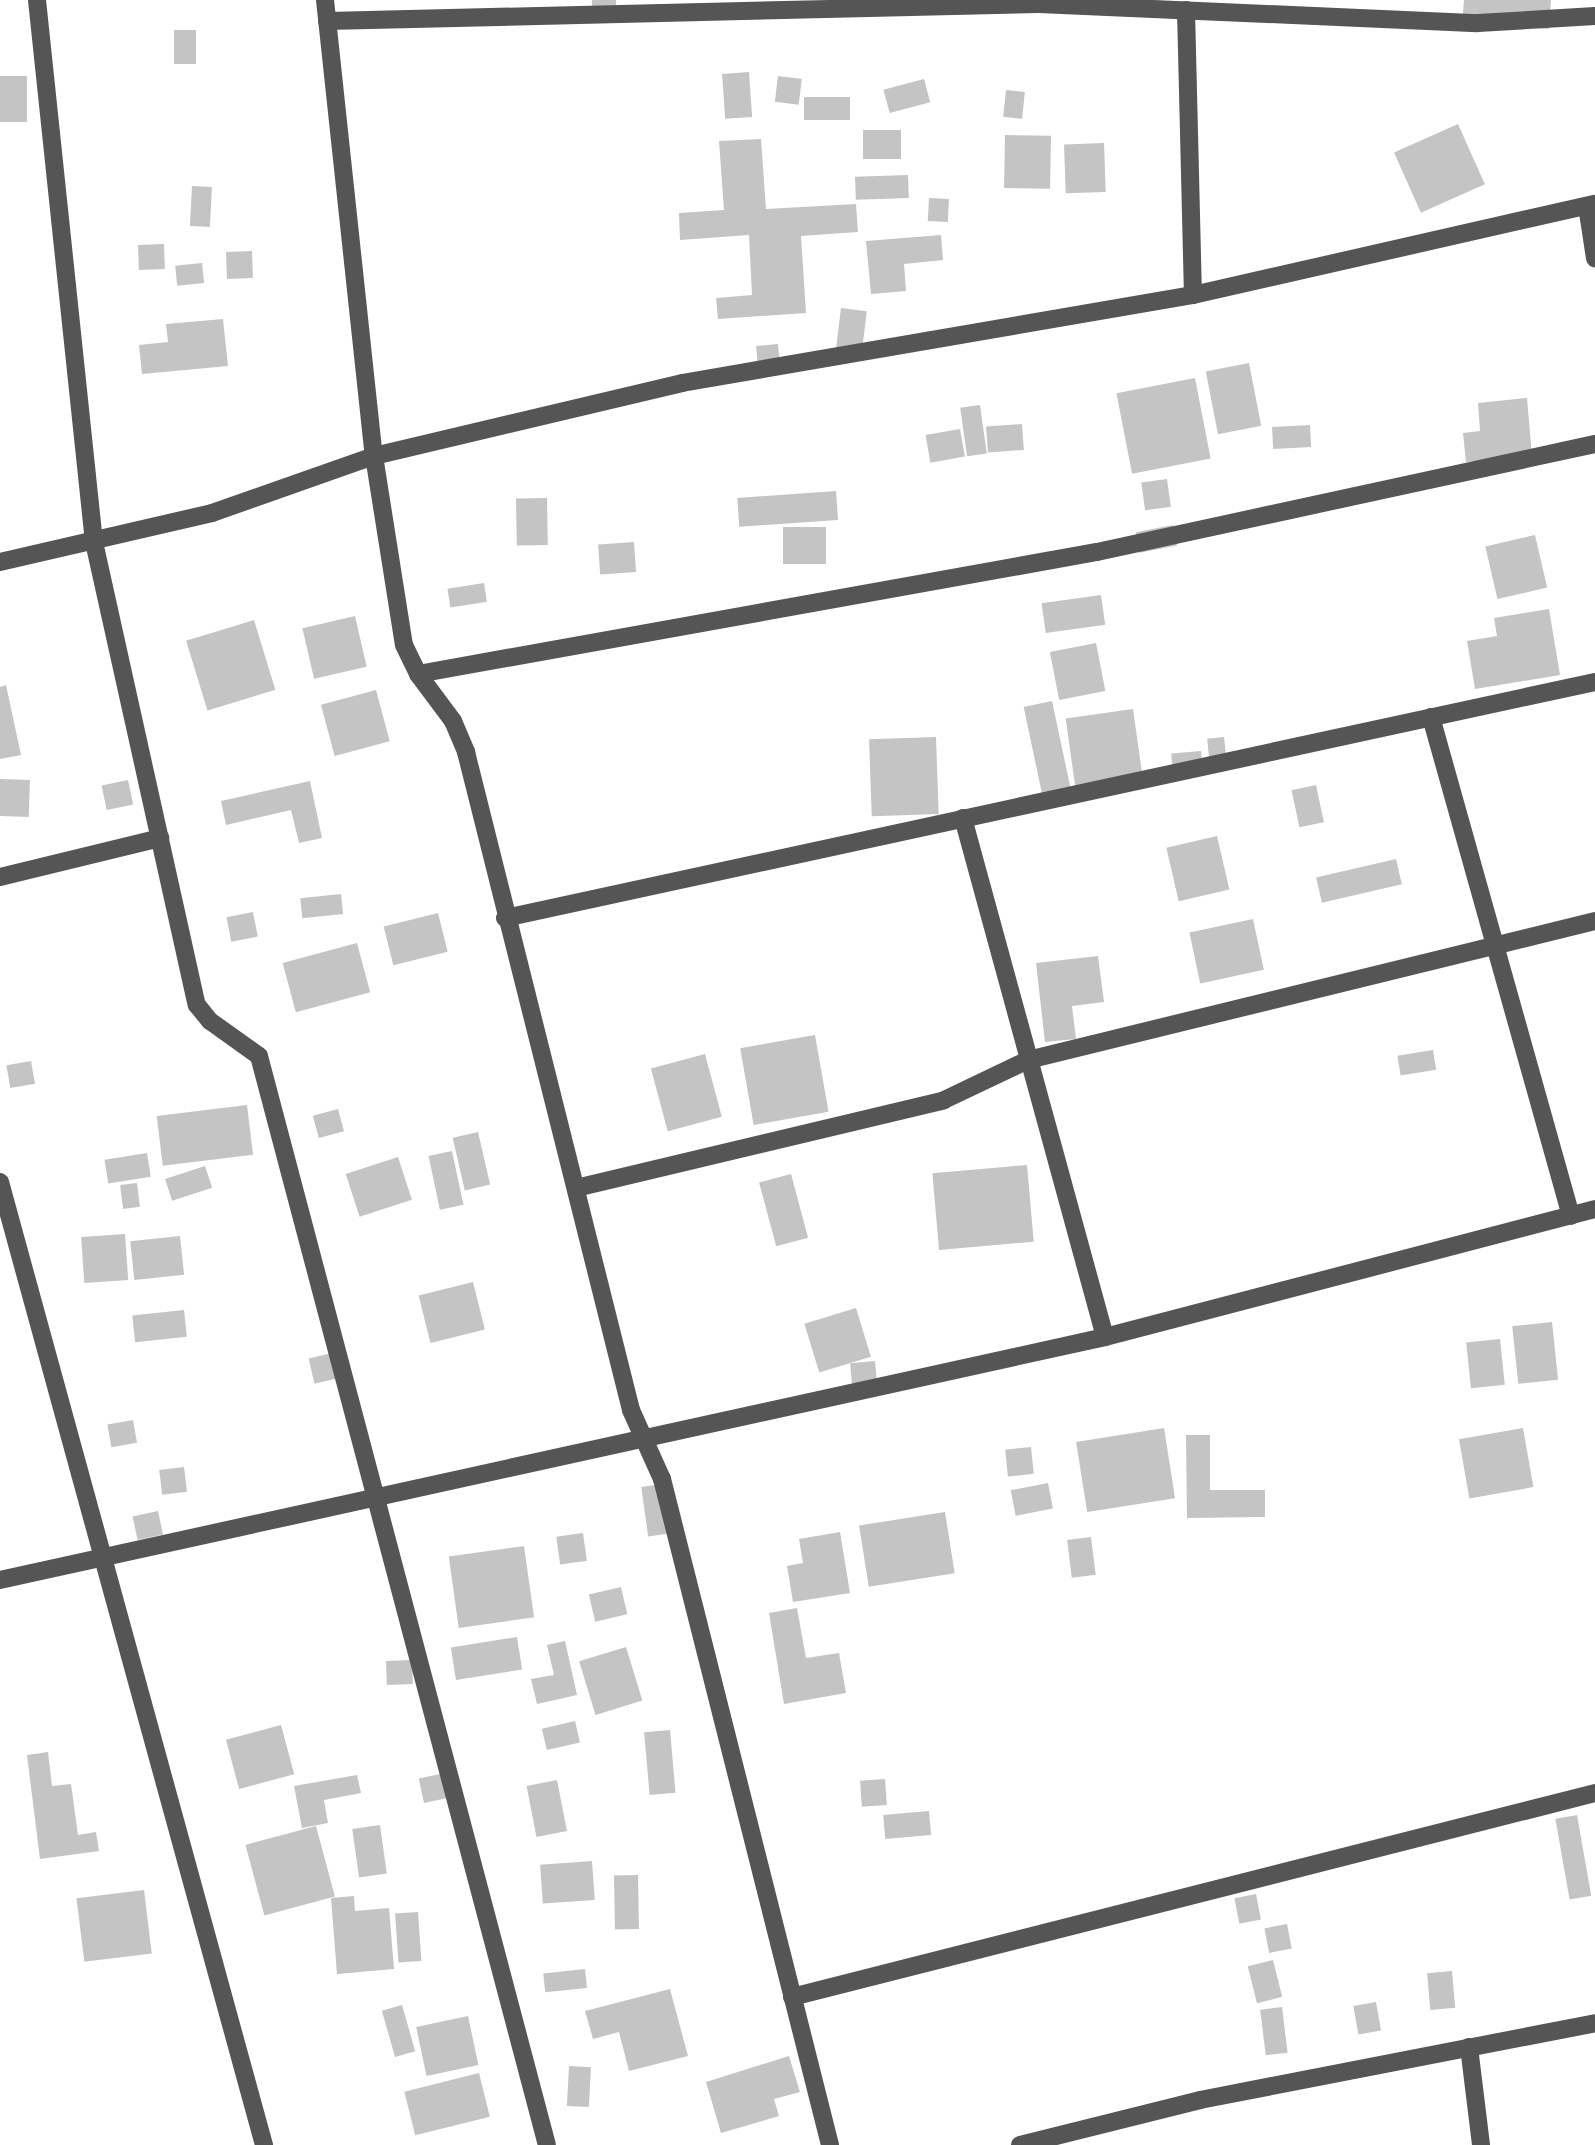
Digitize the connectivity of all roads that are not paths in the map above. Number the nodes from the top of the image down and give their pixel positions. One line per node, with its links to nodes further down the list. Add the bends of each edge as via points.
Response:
1 (37, 0): 11 (street)
2 (325, 0): 5 (street)
3 (1186, 10): 4 (street, via 1478,23); 5 (street, via 1039,4); 8 (street)
4 (1595, 16)
5 (327, 21): 10 (street)
6 (1591, 205): 7 (street); 8 (street)
7 (1595, 258)
8 (1193, 295): 10 (street, via 682,383)
9 (1595, 444): 13 (street, via 1097,552)
10 (374, 456): 11 (street, via 212,513); 13 (street, via 404,645)
11 (94, 542): 12 (street); 17 (street)
12 (0, 562)
13 (418, 674): 19 (street, via 453,720 466,752)
14 (1595, 682): 15 (street)
15 (1431, 717): 16 (street); 21 (street)
16 (962, 818): 19 (street); 22 (street)
17 (160, 838): 18 (street); 29 (street, via 197,1005 210,1021 259,1056)
18 (0, 877)
19 (505, 918): 24 (street)
20 (1595, 921): 21 (street)
21 (1494, 944): 22 (street); 26 (street)
22 (1028, 1060): 24 (street, via 944,1100); 27 (street)
23 (0, 1182): 30 (street)
24 (576, 1188): 28 (street)
25 (1595, 1209): 26 (street)
26 (1570, 1216): 27 (street)
27 (1104, 1337): 28 (street)
28 (641, 1441): 29 (street); 33 (street, via 662,1479)
29 (377, 1499): 30 (street); 37 (street)
30 (102, 1560): 31 (street); 36 (street)
31 (0, 1580)
32 (1595, 1793): 33 (street)
33 (792, 1997): 38 (street)
34 (1595, 2023): 35 (street)
35 (1469, 2048): 39 (street, via 1200,2100); 40 (street)
36 (264, 2145)
37 (547, 2145)
38 (830, 2145)
39 (1020, 2145)
40 (1481, 2145)

